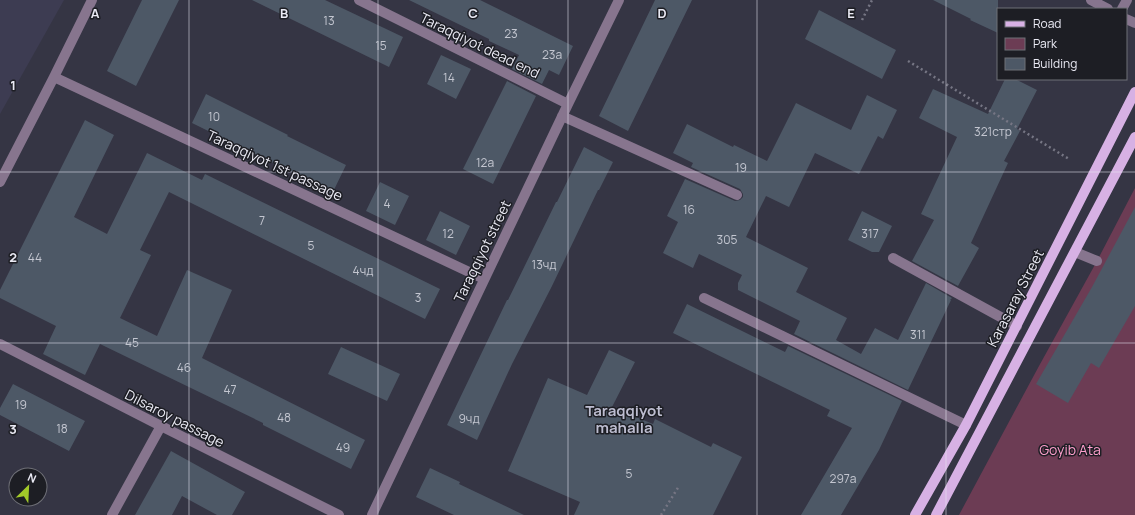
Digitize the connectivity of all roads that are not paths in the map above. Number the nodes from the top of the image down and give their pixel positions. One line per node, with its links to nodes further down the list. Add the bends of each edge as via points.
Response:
1 (92, 0): 6 (street)
2 (359, 0): 8 (street, Taraqqiyot dead end)
3 (620, 0): 8 (street, Taraqqiyot street)
4 (1091, 0): 5 (street)
5 (1106, 8)
6 (54, 77): 11 (street); 16 (street, Taraqqiyot 1st passage)
7 (1135, 92): 18 (main road, Karasaray Street)
8 (568, 104): 9 (street, Taraqqiyot street)
9 (562, 116): 12 (street); 16 (street, Taraqqiyot street)
10 (1135, 137): 13 (main road)
11 (0, 182)
12 (737, 195)
13 (1075, 252): 15 (street); 26 (main road)
14 (893, 258): 18 (street)
15 (1097, 261)
16 (484, 279): 24 (street, Taraqqiyot street)
17 (704, 298): 20 (street)
18 (1017, 326): 20 (main road, Karasaray Street)
19 (0, 344): 21 (street, Dilsaroy passage)
20 (966, 425): 25 (main road, Karasaray Street)
21 (160, 426): 22 (street); 23 (street, Dilsaroy passage)
22 (112, 515)
23 (338, 515)
24 (372, 515)
25 (915, 515)
26 (936, 515)

